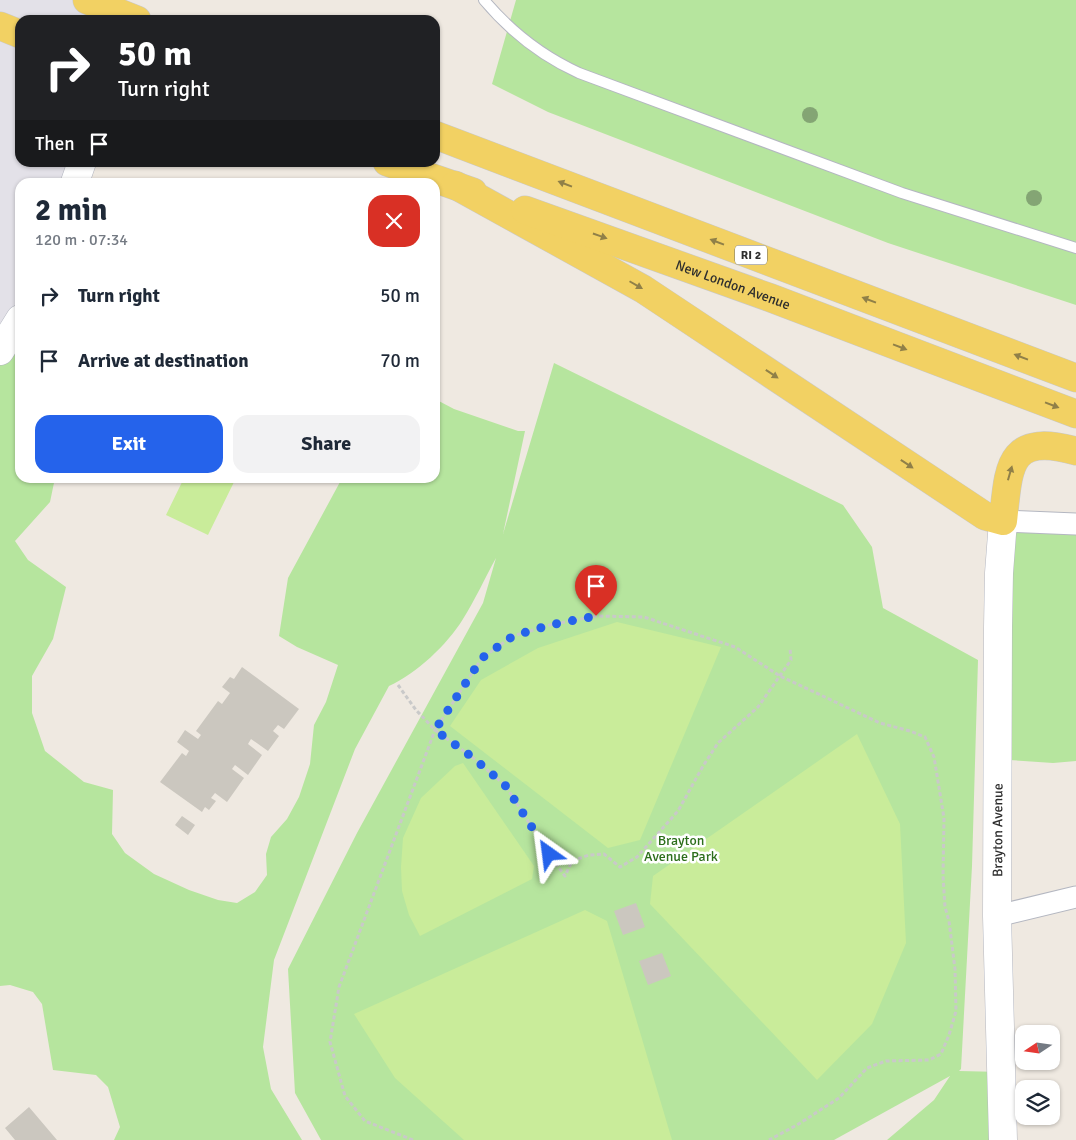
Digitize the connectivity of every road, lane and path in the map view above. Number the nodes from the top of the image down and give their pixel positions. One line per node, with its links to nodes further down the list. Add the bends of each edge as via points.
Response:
1 (87, 0): 3 (main road)
2 (484, 0): 11 (lane, via 538,51 579,73 902,193)
3 (130, 14)
4 (0, 26): 5 (main road)
5 (15, 32)
6 (440, 137): 14 (main road, RI 2, one-way to 6)
7 (401, 167): 8 (main road, New London Avenue / RI 2)
8 (432, 178)
9 (440, 181): 10 (main road, New London Avenue / RI 2)
10 (455, 186): 15 (main road, New London Avenue / RI 2, one-way to 15, via 762,294); 17 (main road, one-way to 17, via 643,289 977,511)
11 (1076, 248)
12 (15, 327): 13 (street)
13 (0, 351)
14 (1073, 377)
15 (1076, 414)
16 (1076, 451): 17 (main road, one-way to 16, via 1008,476 1016,459 1038,445)
17 (1003, 521): 18 (street); 24 (street, Brayton Avenue, via 998,627)
18 (1076, 524)
19 (790, 648): 20 (path, via 791,660)
20 (780, 676): 22 (path, via 735,647 692,632 644,617 596,616 513,636 482,658); 22 (path, via 758,707 718,743 678,811 637,857 620,867 604,854 589,855 572,861 565,876 505,785); 26 (path, via 880,723 925,737 934,757 944,818 943,876 955,968 956,1011 941,1054 929,1060 886,1062 868,1068 839,1098)
21 (398, 685): 22 (path)
22 (435, 730): 25 (path, via 339,987 330,1042 345,1096 365,1120)
23 (1076, 897): 24 (street)
24 (997, 916): 27 (street, Brayton Avenue)
25 (413, 1140)
26 (769, 1140)
27 (1003, 1140)

